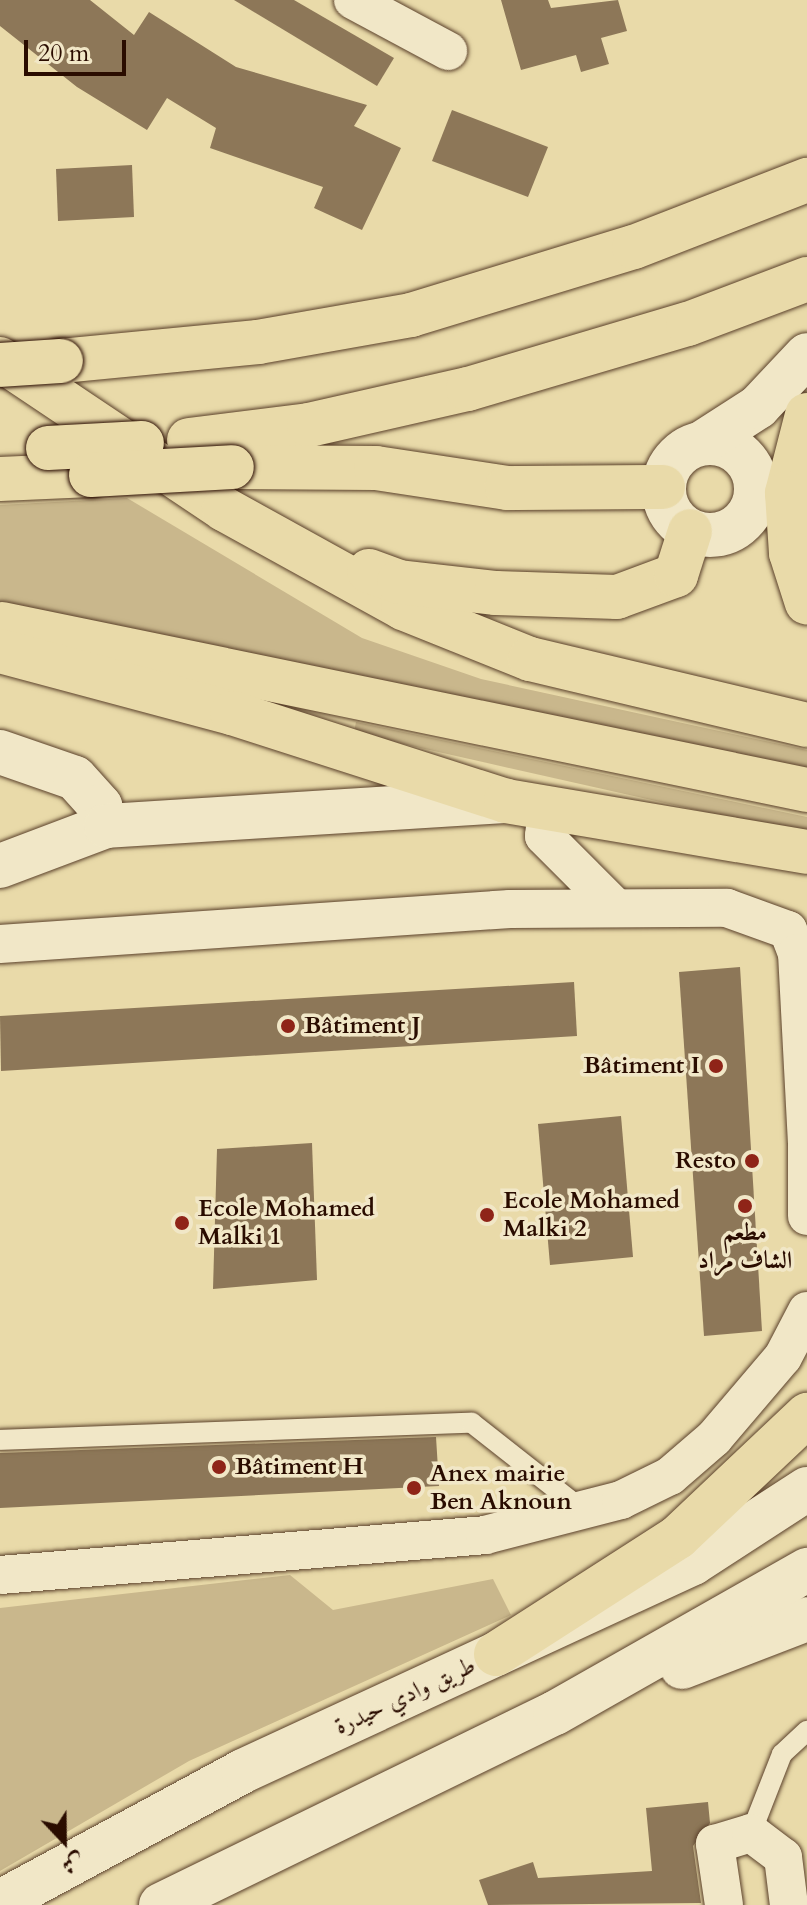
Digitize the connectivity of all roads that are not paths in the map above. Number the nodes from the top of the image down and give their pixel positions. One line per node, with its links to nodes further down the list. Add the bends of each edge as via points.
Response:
1 (353, 0): 2 (street)
2 (448, 51)
3 (807, 180): 6 (highway, bridge, via 634,247 411,315 258,342)
4 (798, 283): 9 (highway, bridge, via 453,392 309,425 189,440)
5 (807, 355): 8 (main road, via 758,407)
6 (0, 362): 14 (highway)
7 (807, 415): 12 (highway)
8 (702, 443): 11 (main road, via 675,458); 12 (main road, via 745,458)
9 (0, 449)
10 (0, 479): 11 (highway, bridge, via 232,467 376,468 507,488)
11 (663, 487): 13 (main road, via 672,517)
12 (772, 490): 13 (main road, via 736,528); 15 (highway)
13 (690, 531): 14 (highway, via 676,575 639,593 586,599 399,582)
14 (266, 534): 18 (highway, via 403,608 530,659)
15 (807, 603)
16 (0, 624): 20 (highway)
17 (0, 651): 21 (highway, via 232,713)
18 (807, 725)
19 (0, 752): 22 (main road, via 75,778 100,806)
20 (807, 790)
21 (527, 806): 22 (main road); 23 (highway); 25 (street, via 544,836)
22 (106, 826): 24 (main road)
23 (807, 852)
24 (0, 866)
25 (615, 907): 26 (street, via 727,908); 27 (street)
26 (797, 936): 28 (street)
27 (0, 944)
28 (807, 1143): 29 (street)
29 (807, 1216)
30 (807, 1311): 34 (street, via 783,1357 693,1459 648,1489)
31 (807, 1415): 38 (highway, via 668,1545)
32 (0, 1440): 34 (lane, via 472,1423)
33 (807, 1489): 38 (main road, طريق وادي حيدرة, via 728,1545)
34 (585, 1512): 36 (street, via 485,1535)
35 (807, 1570): 39 (main road)
36 (0, 1575)
37 (807, 1619): 39 (main road)
38 (496, 1654): 42 (main road, طريق وادي حيدرة, via 243,1771)
39 (555, 1713): 43 (main road)
40 (807, 1731): 41 (lane, via 782,1754)
41 (751, 1833): 44 (street, via 715,1844); 45 (street, via 783,1857)
42 (0, 1902)
43 (161, 1905)
44 (724, 1905)
45 (789, 1905)

